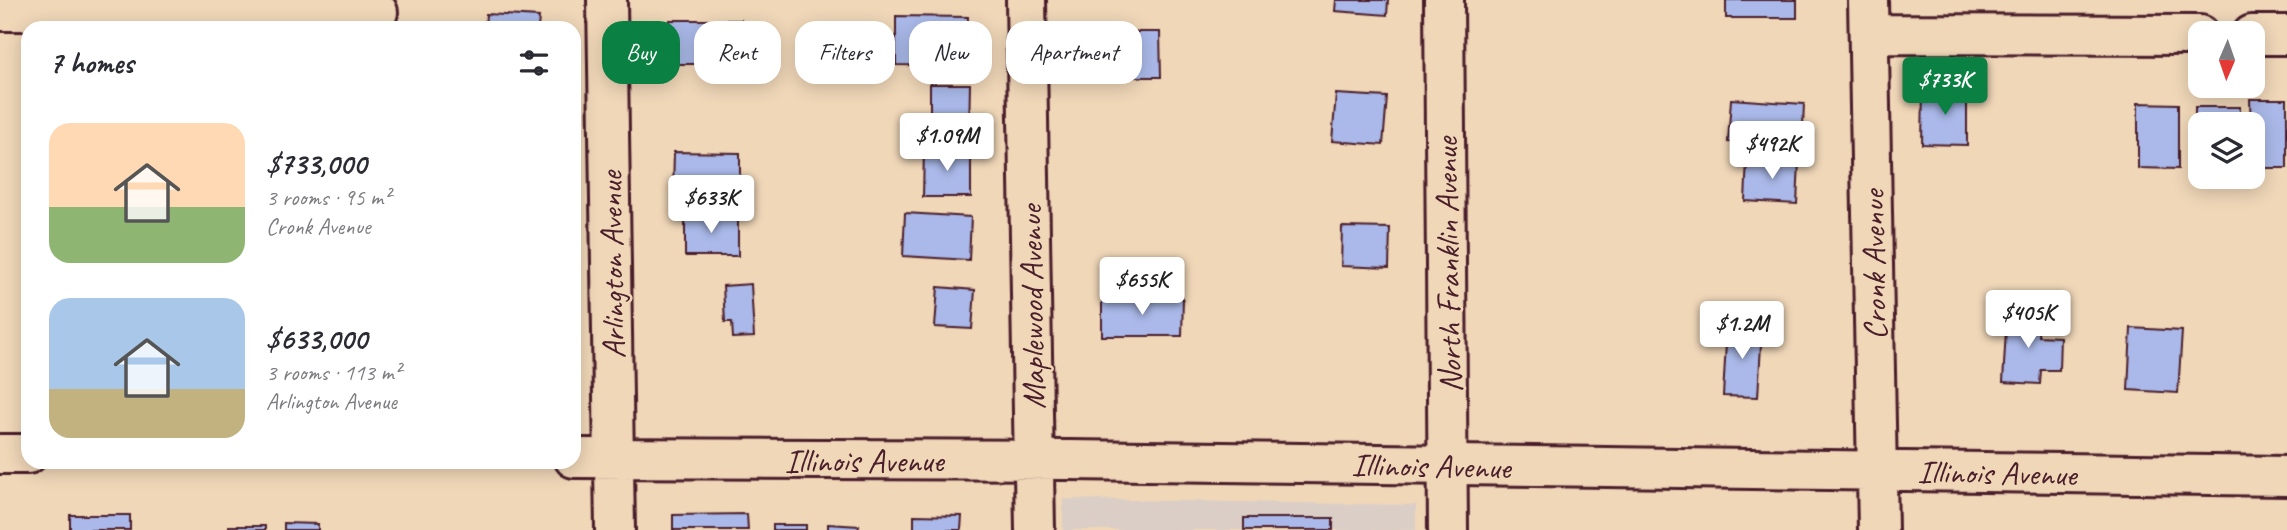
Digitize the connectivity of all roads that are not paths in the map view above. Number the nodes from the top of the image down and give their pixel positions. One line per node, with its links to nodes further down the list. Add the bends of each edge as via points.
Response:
1 (607, 0): 13 (street, Arlington Avenue)
2 (1026, 0): 14 (street, Maplewood Avenue)
3 (1444, 0): 15 (street, North Franklin Avenue)
4 (0, 11): 5 (street)
5 (378, 12)
6 (1868, 17): 7 (street); 16 (street, Cronk Avenue)
7 (2188, 34)
8 (2265, 35): 9 (street)
9 (2287, 35)
10 (0, 454): 11 (street)
11 (21, 454)
12 (581, 458): 13 (street, Illinois Avenue)
13 (614, 459): 14 (street, Illinois Avenue); 18 (street, Arlington Avenue)
14 (1033, 460): 15 (street, Illinois Avenue); 19 (street, Maplewood Avenue)
15 (1449, 465): 16 (street, Illinois Avenue); 20 (street, North Franklin Avenue)
16 (1877, 471): 17 (street, Illinois Avenue); 21 (street, Cronk Avenue)
17 (2287, 476)
18 (615, 530)
19 (1035, 530)
20 (1448, 530)
21 (1878, 530)

